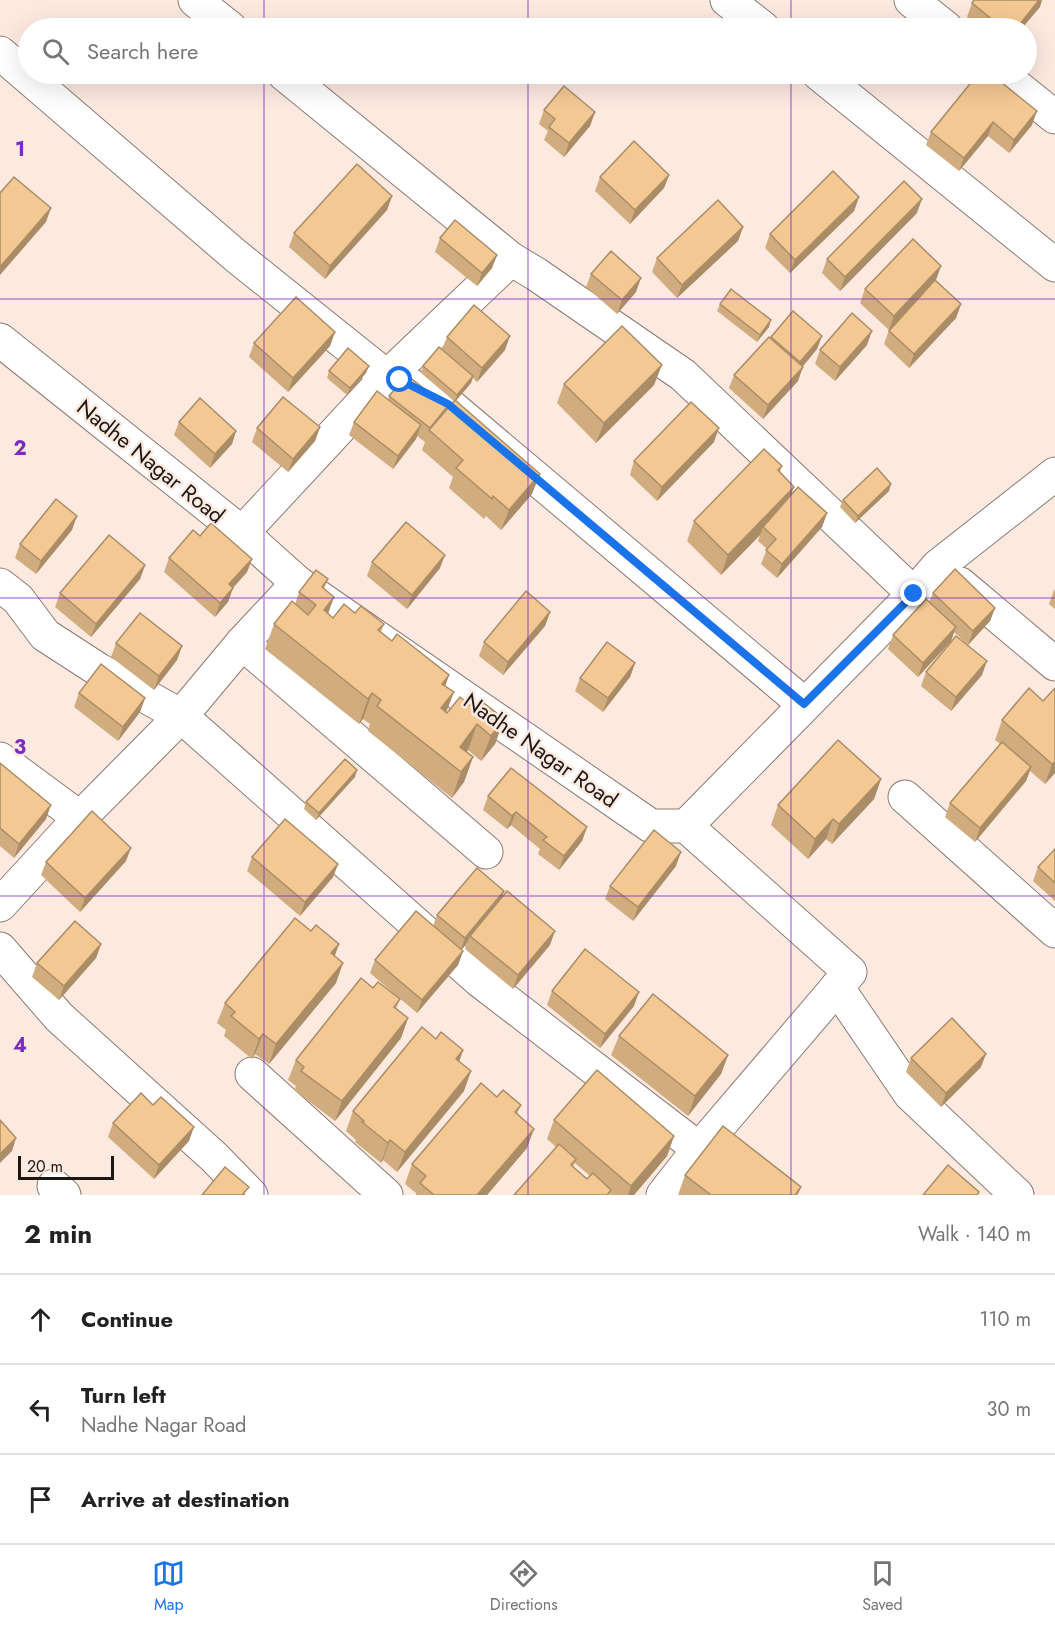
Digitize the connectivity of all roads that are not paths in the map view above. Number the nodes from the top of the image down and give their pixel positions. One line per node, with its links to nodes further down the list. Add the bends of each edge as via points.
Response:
1 (195, 0): 4 (street)
2 (727, 0): 5 (street)
3 (910, 0): 6 (street)
4 (218, 18)
5 (750, 18)
6 (933, 18)
7 (0, 53): 8 (street)
8 (18, 68)
9 (36, 84): 17 (street, via 236,256)
10 (296, 84): 14 (street)
11 (831, 84): 15 (street)
12 (1014, 84): 13 (street)
13 (1055, 117)
14 (511, 259): 17 (street); 23 (street, via 683,375)
15 (1055, 265)
16 (0, 340): 19 (street, Nadhe Nagar Road)
17 (387, 377): 19 (street); 26 (street, via 448,404)
18 (1055, 474): 20 (street)
19 (242, 533): 21 (street, Nadhe Nagar Road)
20 (938, 566): 23 (street); 25 (street)
21 (298, 583): 24 (street); 31 (street, Nadhe Nagar Road, via 651,826)
22 (0, 585): 27 (street, via 18,599 45,635)
23 (914, 594): 26 (street)
24 (242, 643): 27 (street); 32 (street)
25 (1055, 664)
26 (804, 704): 31 (street)
27 (181, 716): 30 (street); 38 (street, via 479,980)
28 (0, 759): 30 (street)
29 (905, 797): 34 (street)
30 (80, 818): 33 (street)
31 (686, 826): 36 (street, via 850,972)
32 (486, 852)
33 (0, 905)
34 (1055, 930)
35 (0, 950): 40 (street, via 59,1017 214,1157)
36 (837, 987): 38 (street); 43 (street, via 910,1094)
37 (252, 1074): 41 (street)
38 (706, 1140): 39 (street); 42 (street)
39 (740, 1153)
40 (250, 1195)
41 (386, 1195)
42 (663, 1195)
43 (1017, 1195)

